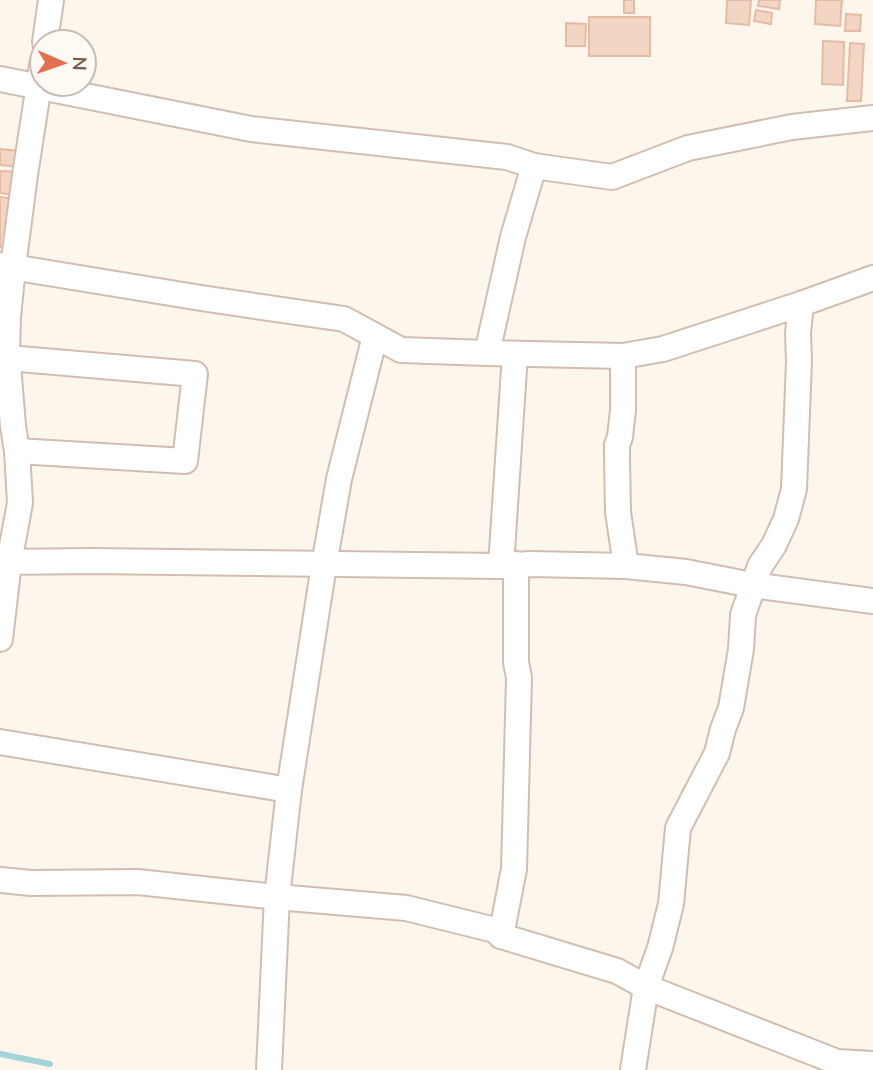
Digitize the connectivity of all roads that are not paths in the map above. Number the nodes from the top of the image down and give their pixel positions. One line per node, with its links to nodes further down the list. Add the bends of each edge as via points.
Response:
1 (51, 0): 2 (street)
2 (47, 28)
3 (28, 78): 4 (street)
4 (0, 79)
5 (98, 91): 8 (street, via 251,129 507,157)
6 (36, 98): 9 (street)
7 (873, 118): 8 (street, via 793,127 688,148 612,177)
8 (534, 166): 13 (street)
9 (6, 266): 12 (street, via 344,319); 16 (street)
10 (873, 278): 11 (street)
11 (801, 304): 15 (street, via 663,349); 22 (street, via 794,489 786,519)
12 (375, 336): 13 (street, via 401,350); 19 (street, via 339,479)
13 (487, 354): 14 (street)
14 (514, 354): 15 (street); 20 (street)
15 (623, 356): 21 (street, via 617,455 618,512)
16 (8, 358): 17 (street); 17 (street, via 195,374 185,461)
17 (17, 451): 18 (street, via 20,503)
18 (4, 562): 19 (street); 24 (street)
19 (324, 565): 20 (street); 26 (street)
20 (508, 565): 21 (street); 29 (street, via 519,692 513,869)
21 (626, 566): 22 (street)
22 (752, 585): 23 (street); 30 (street, via 743,615 730,708 717,753 678,828 671,904)
23 (873, 601)
24 (0, 639)
25 (0, 742): 26 (street)
26 (289, 790): 28 (street)
27 (0, 880): 28 (street, via 138,882)
28 (276, 897): 29 (street, via 406,908 495,930); 32 (street)
29 (501, 936): 30 (street, via 617,971)
30 (646, 987): 31 (street, via 837,1062); 33 (street)
31 (873, 1064)
32 (269, 1070)
33 (633, 1070)

